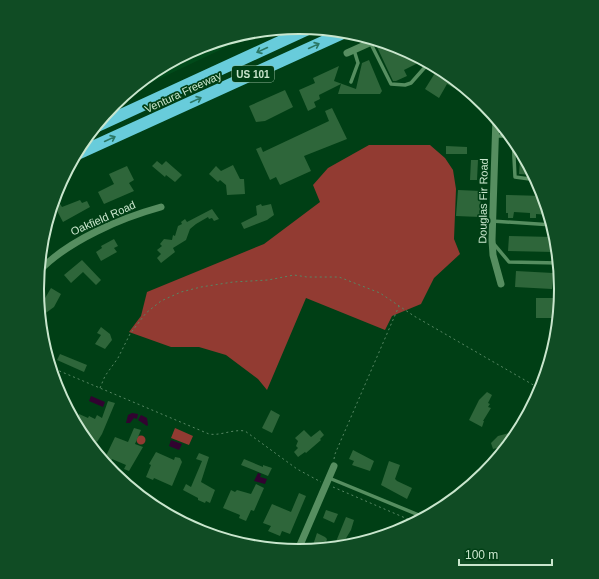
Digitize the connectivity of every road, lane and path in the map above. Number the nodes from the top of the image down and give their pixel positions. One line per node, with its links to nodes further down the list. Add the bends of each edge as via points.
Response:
1 (297, 34): 9 (highway, Ventura Freeway / US 101, one-way to 9)
2 (336, 37): 14 (highway, Ventura Freeway / US 101, one-way to 2)
3 (368, 44): 5 (street)
4 (375, 46): 7 (lane, via 391,84 411,83)
5 (354, 50): 6 (street); 8 (lane, via 358,63)
6 (347, 53)
7 (425, 67)
8 (351, 82)
9 (106, 122)
10 (496, 126): 11 (street, Douglas Fir Road)
11 (495, 136): 12 (lane); 17 (street, Douglas Fir Road)
12 (504, 137)
13 (513, 149): 15 (lane, via 515,177)
14 (85, 152)
15 (530, 179)
16 (162, 207): 20 (street, Oakfield Road, via 132,216 68,246)
17 (492, 221): 18 (lane); 19 (street, Douglas Fir Road)
18 (546, 224)
19 (492, 242): 21 (lane, via 509,262); 22 (street, Douglas Fir Road, via 493,255)
20 (46, 264)
21 (553, 264)
22 (502, 284)
23 (399, 306): 25 (path); 26 (path, via 380,293 333,276 286,275 268,280 234,282 181,292 161,301 146,313 104,376); 27 (path, via 335,454)
24 (57, 370): 26 (path)
25 (536, 387)
26 (100, 388): 28 (path, via 209,434 245,431 297,469)
27 (334, 466): 28 (street)
28 (327, 481): 29 (lane); 30 (path); 31 (street)
29 (419, 515)
30 (411, 520)
31 (300, 545)

